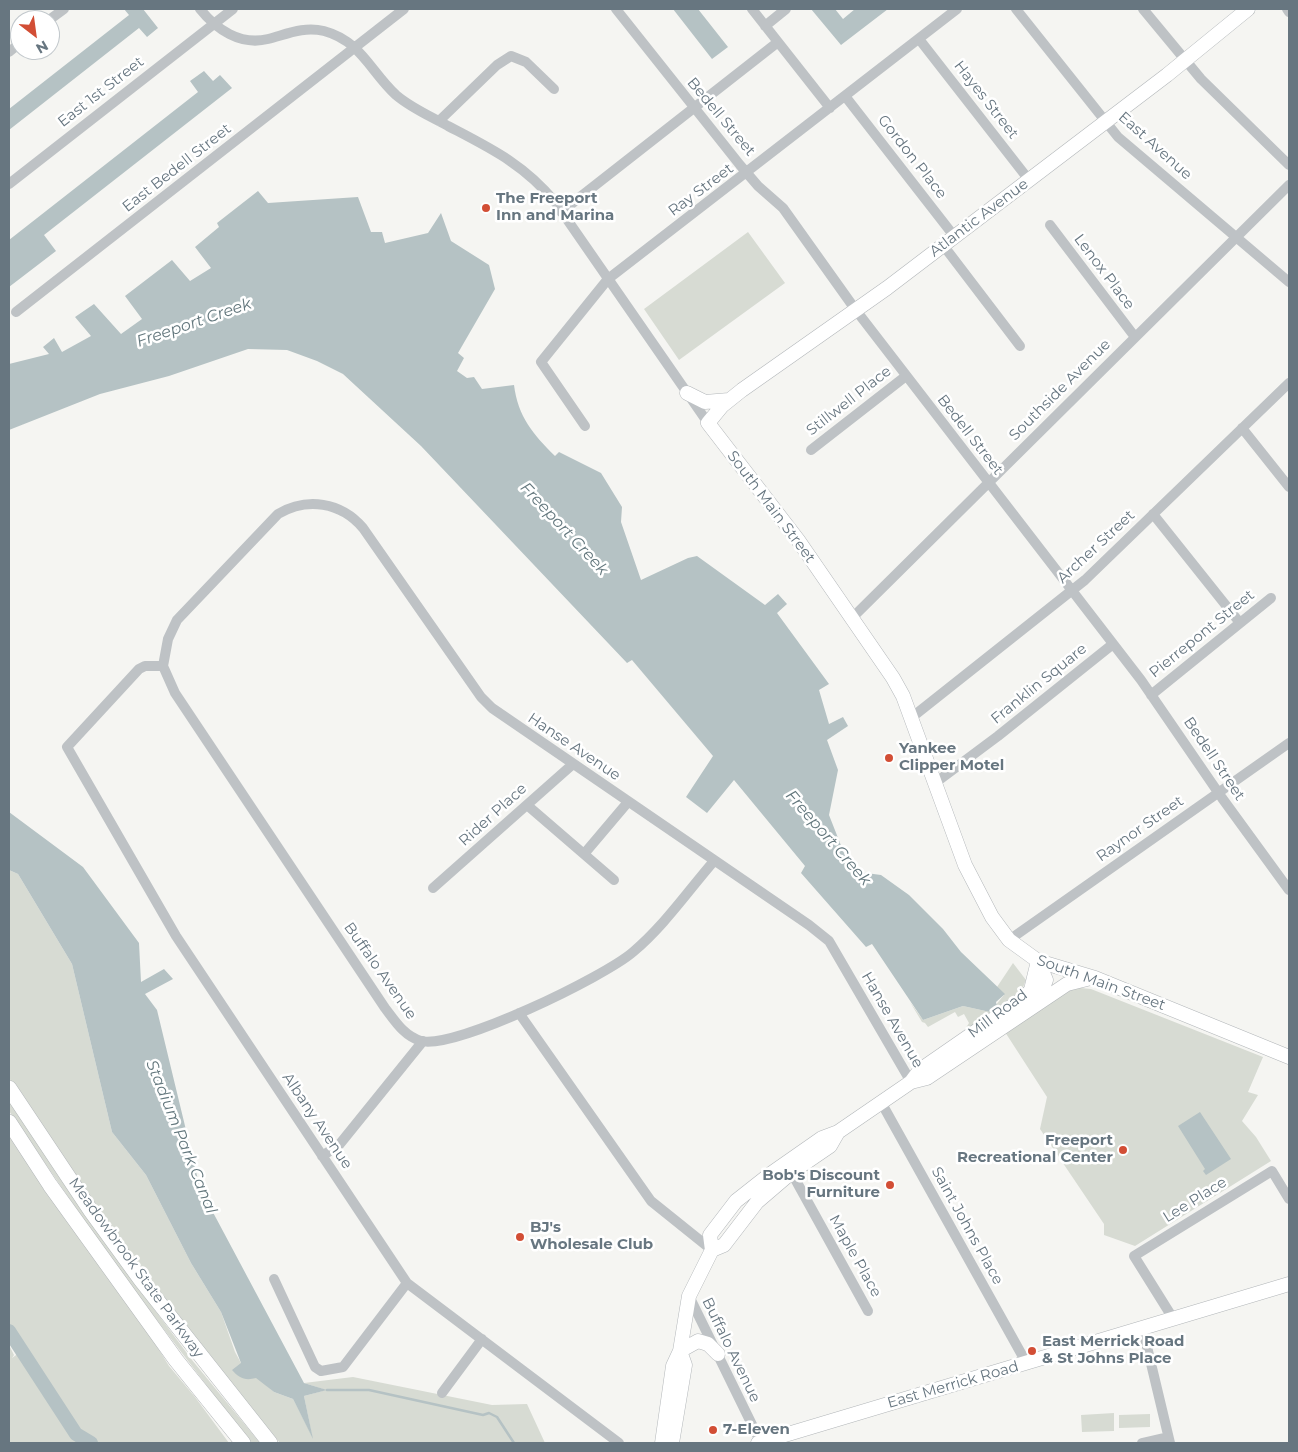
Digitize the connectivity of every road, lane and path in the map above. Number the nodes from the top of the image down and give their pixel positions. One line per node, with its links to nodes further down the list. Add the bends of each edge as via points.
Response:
1 (200, 9): 11 (street, South Main Street)
2 (233, 9): 11 (street, East 1st Street)
3 (404, 9): 15 (street)
4 (616, 9): 19 (street, Bedell Street)
5 (752, 9): 12 (street)
6 (786, 9): 12 (street)
7 (957, 9): 13 (street, Ray Street)
8 (1143, 9): 16 (street)
9 (1248, 9): 16 (main road, Atlantic Avenue)
10 (1021, 10): 22 (street, East Avenue)
11 (212, 25): 15 (street, South Main Street, via 233,36 252,40 296,30 322,31 341,37); 26 (street, East 1st Street)
12 (765, 26): 14 (street)
13 (919, 39): 18 (street, Ray Street); 25 (street, Hayes Street)
14 (778, 42): 19 (street); 20 (street)
15 (356, 47): 21 (street, South Main Street, via 396,95); 36 (street, East Bedell Street)
16 (1185, 60): 22 (main road, Atlantic Avenue); 23 (street)
17 (554, 89): 21 (street, via 526,62 511,56 497,65)
18 (845, 96): 20 (street, Ray Street); 30 (street, Gordon Place)
19 (695, 108): 24 (street, Bedell Street); 28 (street)
20 (830, 108): 24 (street, Ray Street)
21 (439, 121): 28 (street, South Main Street, via 513,162 542,187)
22 (1105, 122): 25 (main road, Atlantic Avenue); 31 (street, East Avenue, via 1118,137)
23 (1289, 165)
24 (748, 172): 33 (street, Ray Street); 35 (street, Bedell Street, via 758,186 783,208)
25 (1029, 180): 30 (main road, Atlantic Avenue)
26 (9, 184)
27 (1289, 184): 31 (street, Southside Avenue)
28 (561, 212): 33 (street, South Main Street)
29 (1050, 225): 37 (street, Lenox Place)
30 (954, 236): 32 (main road, Atlantic Avenue)
31 (1236, 237): 34 (street, East Avenue); 37 (street, Southside Avenue)
32 (943, 245): 35 (main road, Atlantic Avenue); 38 (street)
33 (608, 279): 41 (street, South Main Street); 44 (street, Ray Street, via 541,362)
34 (1289, 282)
35 (855, 309): 39 (street, Bedell Street); 42 (main road, Atlantic Avenue)
36 (16, 312)
37 (1135, 337): 47 (street, Southside Avenue)
38 (1020, 346)
39 (906, 376): 46 (street, Stillwell Place); 47 (street, Bedell Street)
40 (1289, 383): 45 (street, Archer Street)
41 (687, 393): 42 (main road, via 705,402); 43 (street, South Main Street)
42 (730, 399): 43 (main road, Atlantic Avenue)
43 (708, 423): 52 (main road, South Main Street, via 798,540)
44 (585, 426)
45 (1242, 428): 48 (street); 49 (street, Archer Street)
46 (811, 450)
47 (988, 482): 50 (street, Bedell Street); 52 (street, Southside Avenue)
48 (1289, 488)
49 (1153, 514): 50 (street, Archer Street); 53 (street)
50 (1071, 590): 54 (street, Bedell Street); 57 (street, Archer Street)
51 (1271, 598): 53 (street, Pierrepont Street)
52 (852, 618): 57 (main road, South Main Street, via 893,678)
53 (1240, 623): 56 (street, Pierrepont Street)
54 (1113, 644): 56 (street, Bedell Street); 60 (street, Franklin Square)
55 (162, 666): 59 (street, Hanse Avenue, via 168,639 177,620 267,525 285,510 309,503 326,505 350,514 363,528 482,697 507,719); 74 (street, Buffalo Avenue, via 175,693 385,1008 400,1028); 80 (street, Albany Avenue, via 139,669 67,747 176,936)
56 (1151, 694): 61 (street, Bedell Street)
57 (911, 718): 60 (main road, South Main Street)
58 (1289, 743): 61 (street, Raynor Street)
59 (573, 764): 62 (street, Hanse Avenue); 63 (street, Rider Place)
60 (935, 783): 69 (main road, South Main Street, via 965,865 992,917)
61 (1218, 793): 68 (street, Bedell Street); 69 (street, Raynor Street)
62 (628, 802): 64 (street); 65 (street, Hanse Avenue)
63 (527, 805): 64 (street); 67 (street, Rider Place)
64 (584, 854): 66 (street)
65 (714, 861): 72 (street, via 631,954); 76 (street, Hanse Avenue, via 829,941)
66 (614, 880)
67 (433, 888)
68 (1289, 890)
69 (1010, 940): 70 (main road, South Main Street)
70 (1038, 961): 71 (main road, South Main Street); 73 (main road, Mill Road, via 1045,974 1044,986 1041,993); 76 (main road, Mill Road, via 1031,990 1024,998 920,1070)
71 (1095, 978): 73 (main road, Mill Road, via 1067,984); 75 (main road, South Main Street)
72 (519, 1013): 74 (street, via 434,1042); 83 (street, via 651,1201)
73 (1015, 1017): 76 (main road, Mill Road, via 926,1078)
74 (423, 1041): 80 (street, via 339,1145)
75 (1289, 1058)
76 (911, 1082): 78 (main road, Mill Road)
77 (9, 1088): 100 (highway, Meadowbrook State Parkway, via 141,1280)
78 (881, 1102): 81 (main road, Mill Road, via 838,1132 830,1146); 94 (street, Saint Johns Place)
79 (9, 1122): 96 (highway, Meadowbrook State Parkway, via 95,1249)
80 (322, 1156): 85 (street, Albany Avenue)
81 (789, 1167): 83 (main road, Mill Road, via 724,1244); 88 (street, Maple Place)
82 (1289, 1200): 89 (street, Lee Place, via 1272,1171 1134,1256)
83 (712, 1250): 87 (main road, Mill Road)
84 (274, 1278): 85 (street, via 315,1367 321,1371 343,1367)
85 (407, 1283): 91 (street, Albany Avenue)
86 (1289, 1284): 89 (main road, East Merrick Road)
87 (688, 1296): 92 (main road, Mill Road); 93 (street, Buffalo Avenue)
88 (868, 1311)
89 (1174, 1320): 90 (main road, East Merrick Road)
90 (1143, 1330): 94 (main road, East Merrick Road); 97 (street)
91 (482, 1340): 95 (street); 101 (street, Albany Avenue)
92 (680, 1351): 93 (main road, via 698,1341 708,1344); 102 (main road, Mill Road, via 673,1366); 103 (main road, Mill Road, via 685,1365)
93 (718, 1354): 104 (street, Buffalo Avenue)
94 (1027, 1364): 104 (main road, East Merrick Road)
95 (442, 1393)
96 (229, 1427): 98 (highway); 99 (highway, Meadowbrook State Parkway)
97 (1169, 1440): 105 (street)
98 (236, 1443)
99 (243, 1443)
100 (270, 1443)
101 (618, 1443)
102 (662, 1443)
103 (672, 1443)
104 (760, 1443)
105 (1142, 1443)

